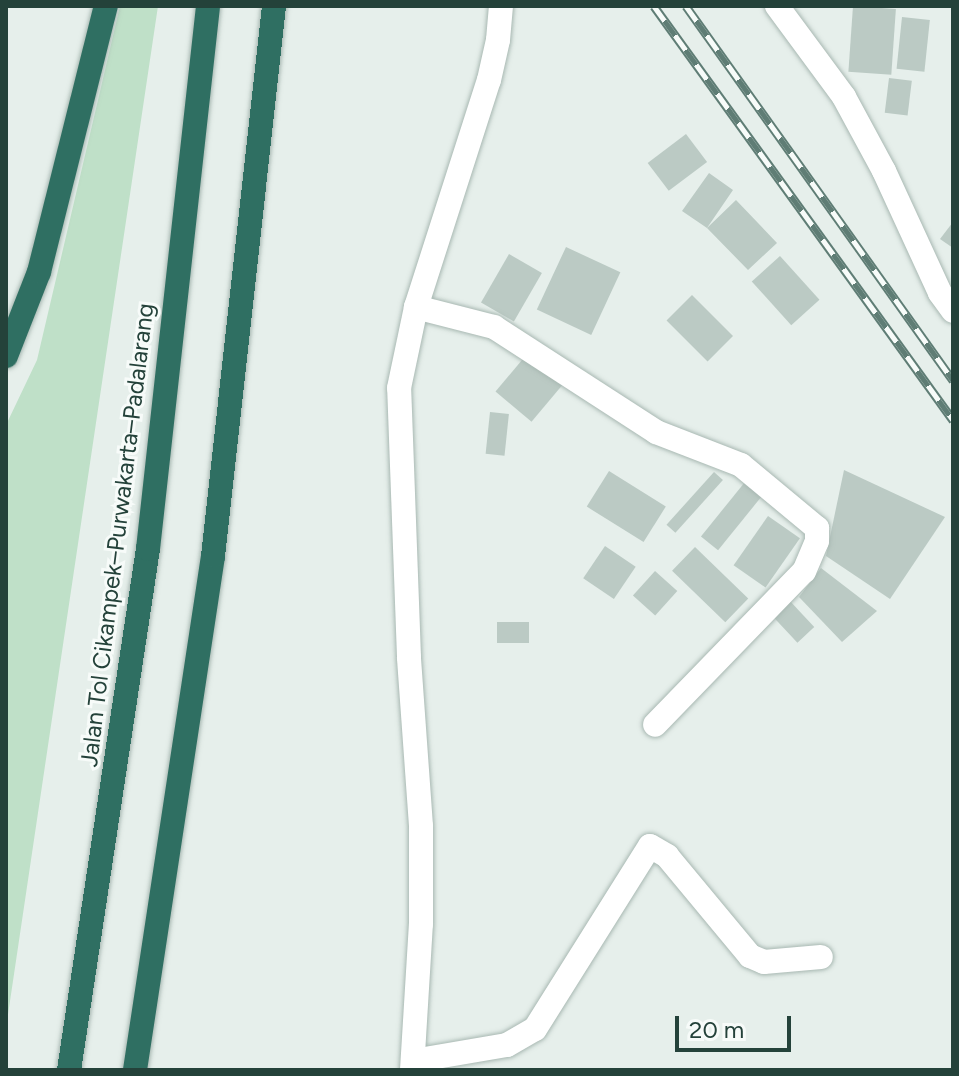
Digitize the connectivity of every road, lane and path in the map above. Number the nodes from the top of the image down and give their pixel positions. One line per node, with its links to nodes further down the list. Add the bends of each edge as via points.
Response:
1 (106, 6): 8 (highway, via 39,272)
2 (208, 6): 12 (highway, Jalan Tol Cikampek–Purwakarta–Padalarang, via 148,549)
3 (274, 6): 13 (highway, via 213,556)
4 (501, 6): 6 (street, via 489,80)
5 (777, 6): 7 (street, via 844,97)
6 (416, 307): 9 (street, via 494,327 656,432 741,465 817,528 804,571); 11 (street, via 399,388 421,826)
7 (953, 311)
8 (6, 356)
9 (655, 725)
10 (821, 957): 11 (street, via 764,962 750,956 667,856 650,846 535,1029 507,1045)
11 (412, 1066)
12 (69, 1070)
13 (135, 1070)

